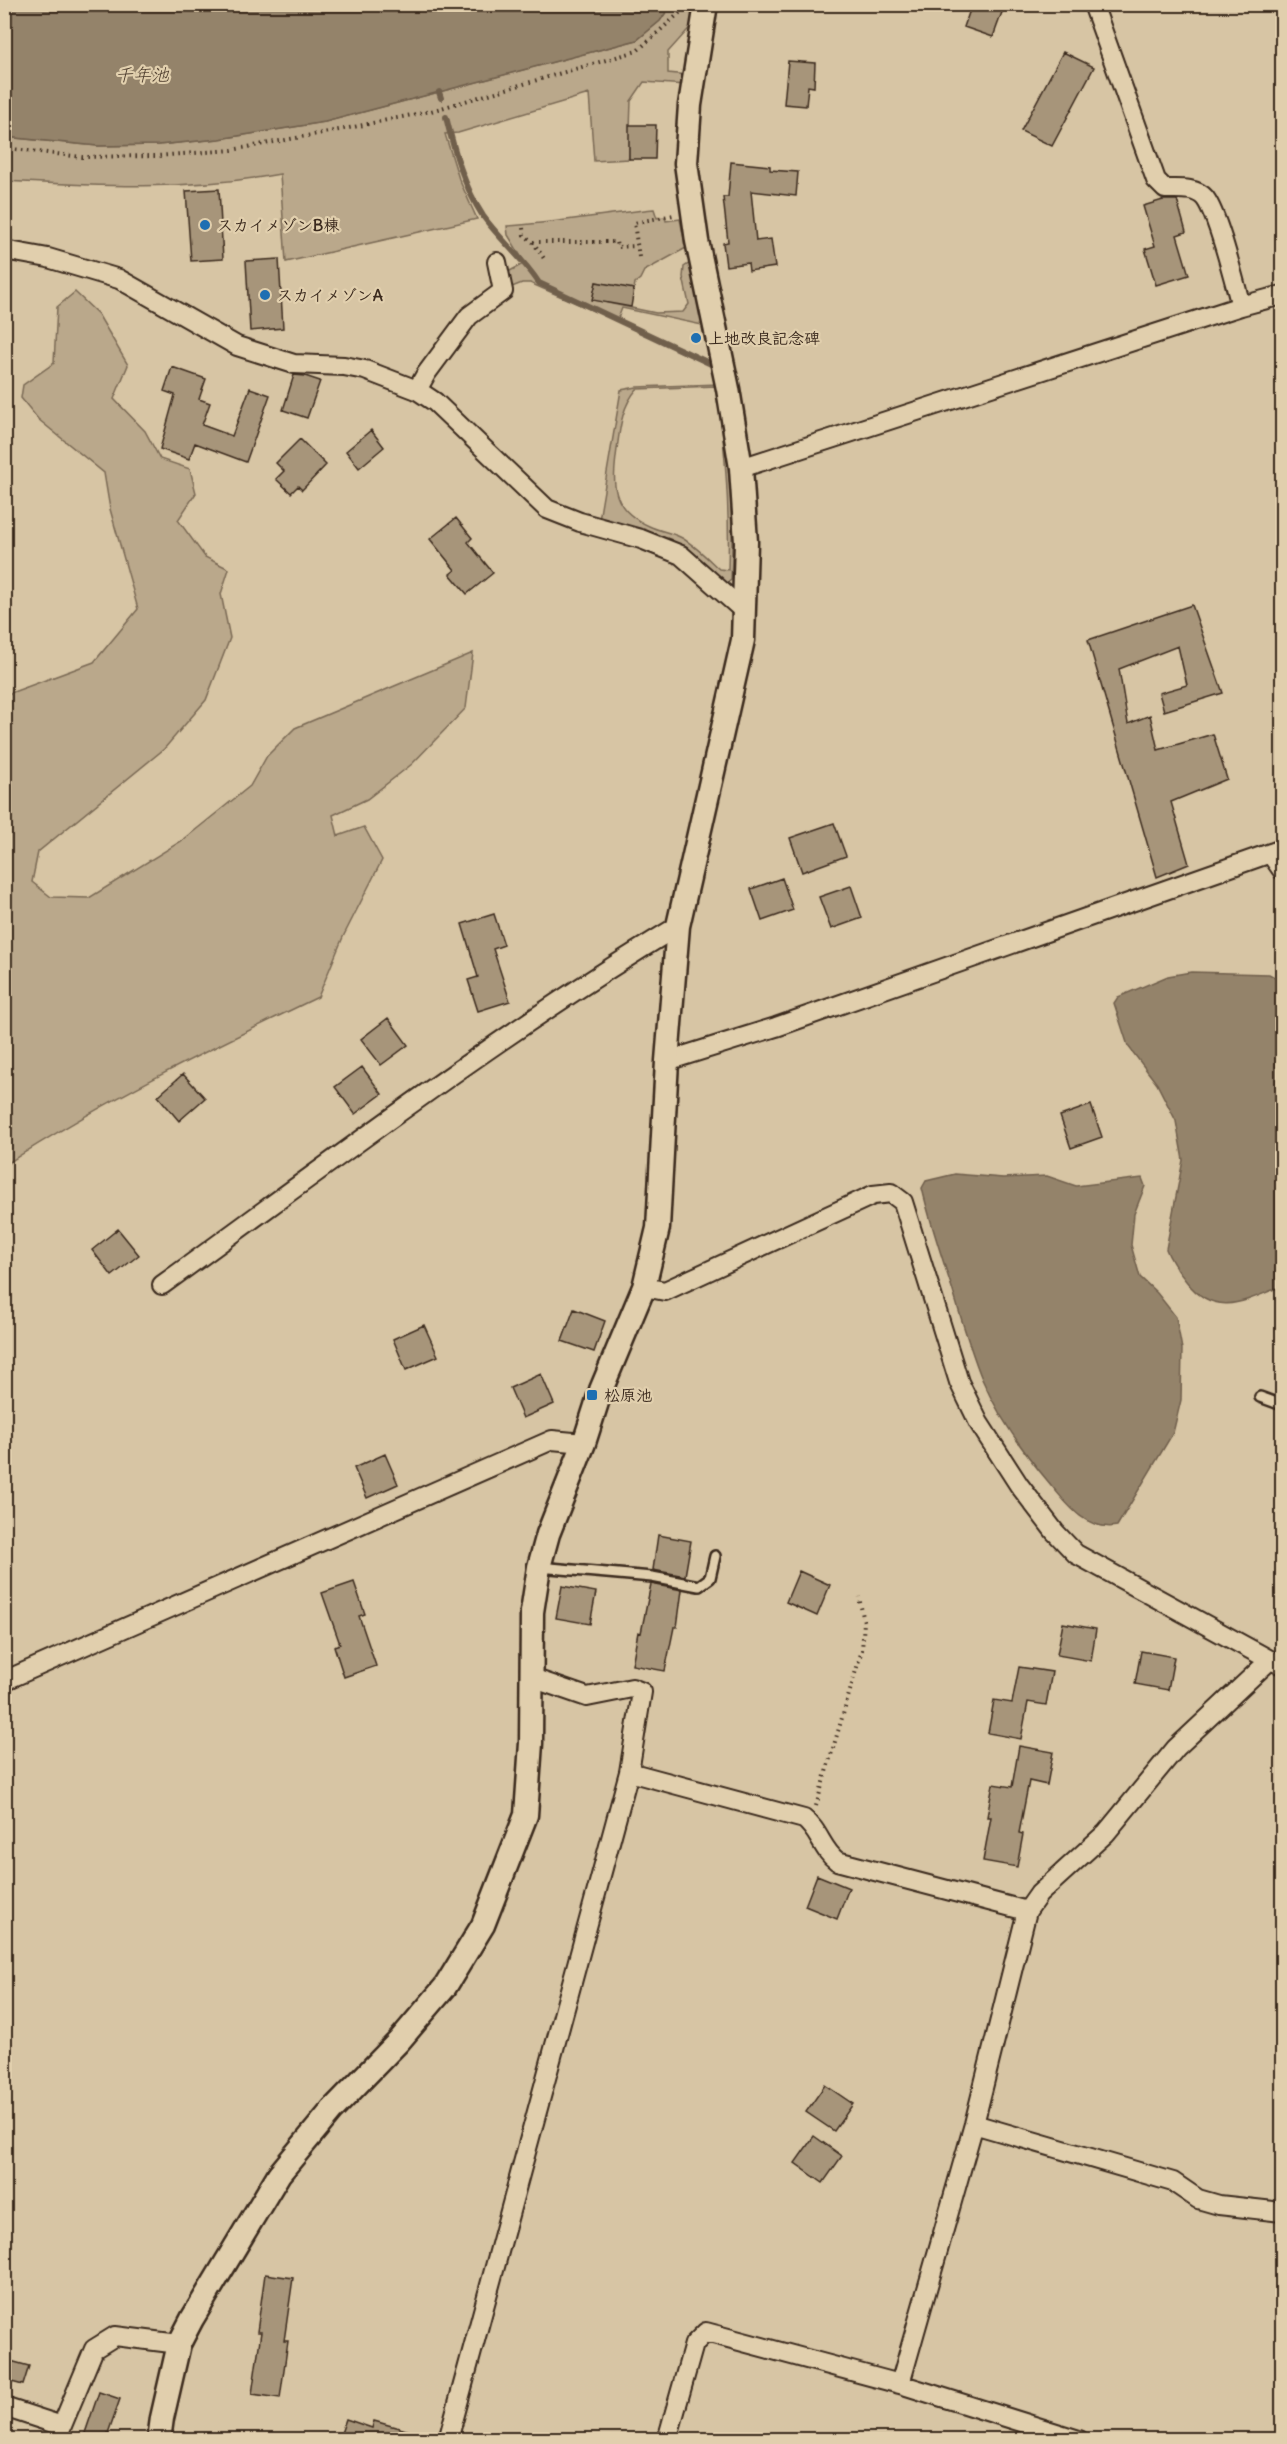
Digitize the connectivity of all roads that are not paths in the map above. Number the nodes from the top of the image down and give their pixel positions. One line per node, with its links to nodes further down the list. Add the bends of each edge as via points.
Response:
1 (706, 4): 8 (street, via 690,105 686,163)
2 (1093, 4): 6 (street, via 1156,180 1165,189 1189,189 1204,197)
3 (4, 250): 7 (street, via 48,258 119,279 237,346 294,363 365,370)
4 (497, 262): 7 (street, via 503,291 469,316)
5 (1282, 295): 6 (street)
6 (1241, 306): 8 (street)
7 (417, 390): 9 (street, via 435,402 547,509 681,555)
8 (741, 468): 9 (street, via 746,542)
9 (744, 611): 12 (street, via 743,640)
10 (1276, 851): 11 (street); 13 (street, via 776,1027)
11 (1282, 870)
12 (678, 926): 13 (street); 14 (street, via 599,974)
13 (667, 1061): 15 (street, via 658,1228)
14 (162, 1284)
15 (644, 1287): 18 (street, via 601,1390); 21 (street, via 665,1291 873,1196 891,1193 903,1202 959,1382 979,1423 1055,1532 1076,1554)
16 (1260, 1397): 17 (lane)
17 (1282, 1405)
18 (584, 1443): 20 (street); 23 (street, via 552,1440)
19 (715, 1556): 20 (lane, via 710,1578 699,1586 652,1577)
20 (539, 1567): 22 (street, via 532,1612)
21 (1276, 1662): 25 (street, via 1176,1748 1106,1833 1039,1894)
22 (532, 1678): 24 (street, via 588,1697 632,1688 642,1692); 28 (street, via 526,1815 483,1925 445,1987 279,2174)
23 (4, 1681)
24 (629, 1772): 25 (street, via 804,1820 811,1824 837,1862); 33 (street)
25 (1027, 1911): 26 (street)
26 (974, 2124): 27 (street, via 1173,2182 1198,2199); 29 (street)
27 (1282, 2212)
28 (179, 2344): 31 (street, via 115,2336 93,2349); 32 (street)
29 (900, 2384): 34 (street, via 706,2332 694,2344); 35 (street)
30 (4, 2408): 31 (street)
31 (59, 2433)
32 (159, 2439)
33 (448, 2439)
34 (667, 2439)
35 (1079, 2439)

